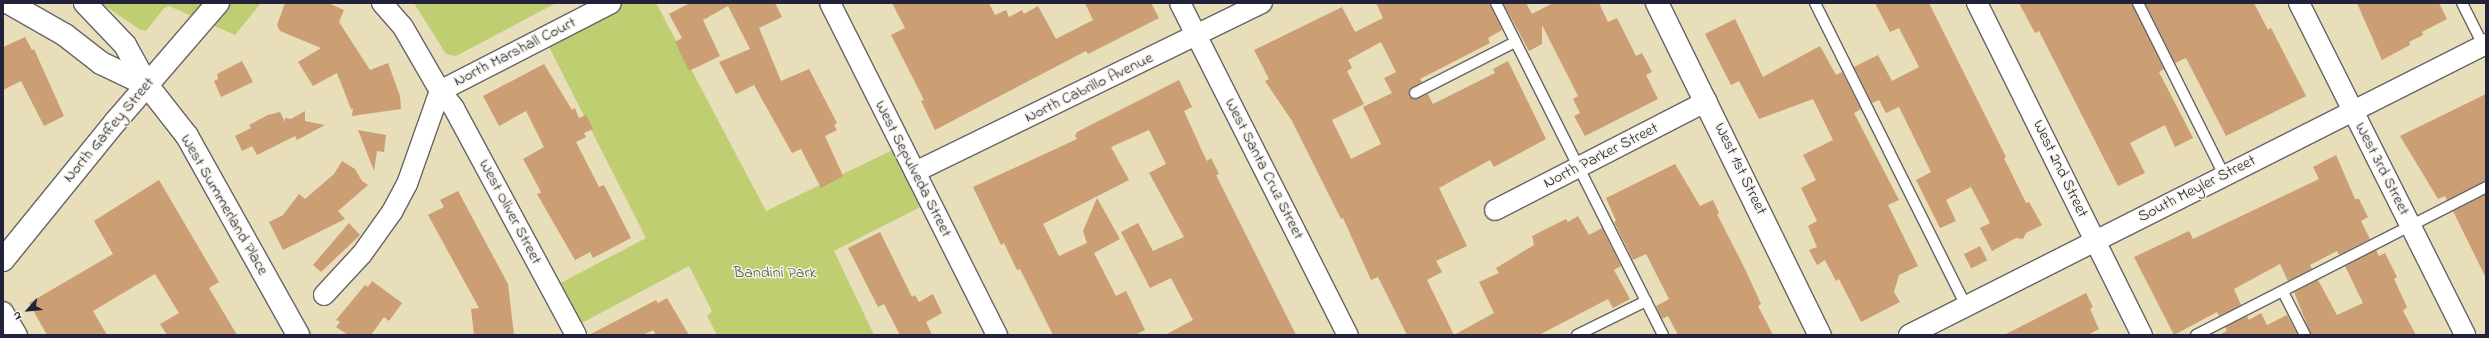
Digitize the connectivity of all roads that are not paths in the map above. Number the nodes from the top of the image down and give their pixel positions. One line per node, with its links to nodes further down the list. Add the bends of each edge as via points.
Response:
1 (85, 3): 19 (main road, West Summerland Place, via 126,45)
2 (218, 3): 19 (main road, North Gaffey Street)
3 (382, 3): 20 (street, West Oliver Street, via 403,27)
4 (611, 3): 20 (street, North Marshall Court)
5 (830, 3): 25 (street, West Sepulveda Street)
6 (1180, 3): 16 (street, West Santa Cruz Street)
7 (1262, 3): 16 (street, North Cabrillo Avenue)
8 (1496, 3): 17 (lane)
9 (1658, 3): 22 (main road, West 1st Street)
10 (1815, 3): 35 (lane)
11 (1978, 3): 30 (street, West 2nd Street)
12 (2138, 3): 26 (lane)
13 (2299, 3): 23 (street, West 3rd Street)
14 (2462, 3): 18 (lane)
15 (10, 6): 19 (main road, West Summerland Place, via 65,35 101,63)
16 (1197, 36): 25 (street, North Cabrillo Avenue); 41 (street, West Santa Cruz Street)
17 (1516, 42): 21 (lane); 24 (lane)
18 (2485, 45): 23 (street, South Meyler Street)
19 (147, 86): 31 (main road, North Gaffey Street); 37 (main road, West Summerland Place, via 187,136)
20 (440, 91): 33 (street, via 408,184 392,212 362,254); 39 (street, West Oliver Street, via 454,108)
21 (1415, 93)
22 (1707, 101): 24 (street, North Parker Street); 44 (main road, West 1st Street)
23 (2352, 111): 26 (street, South Meyler Street); 29 (street, West 3rd Street)
24 (1578, 168): 28 (street, North Parker Street); 34 (lane)
25 (914, 172): 40 (street, West Sepulveda Street)
26 (2224, 175): 30 (street, South Meyler Street)
27 (2486, 187): 29 (lane)
28 (1495, 210)
29 (2410, 225): 32 (lane); 49 (street, West 3rd Street)
30 (2095, 241): 35 (street, South Meyler Street); 46 (street, West 2nd Street)
31 (3, 260)
32 (2283, 292): 47 (lane); 48 (lane)
33 (324, 296)
34 (1646, 301): 42 (lane); 43 (lane)
35 (1966, 306): 45 (street, South Meyler Street)
36 (3, 312): 38 (street)
37 (296, 332)
38 (17, 335)
39 (576, 335)
40 (998, 335)
41 (1348, 335)
42 (1577, 335)
43 (1663, 335)
44 (1820, 335)
45 (1910, 335)
46 (2142, 335)
47 (2196, 335)
48 (2305, 335)
49 (2465, 335)

